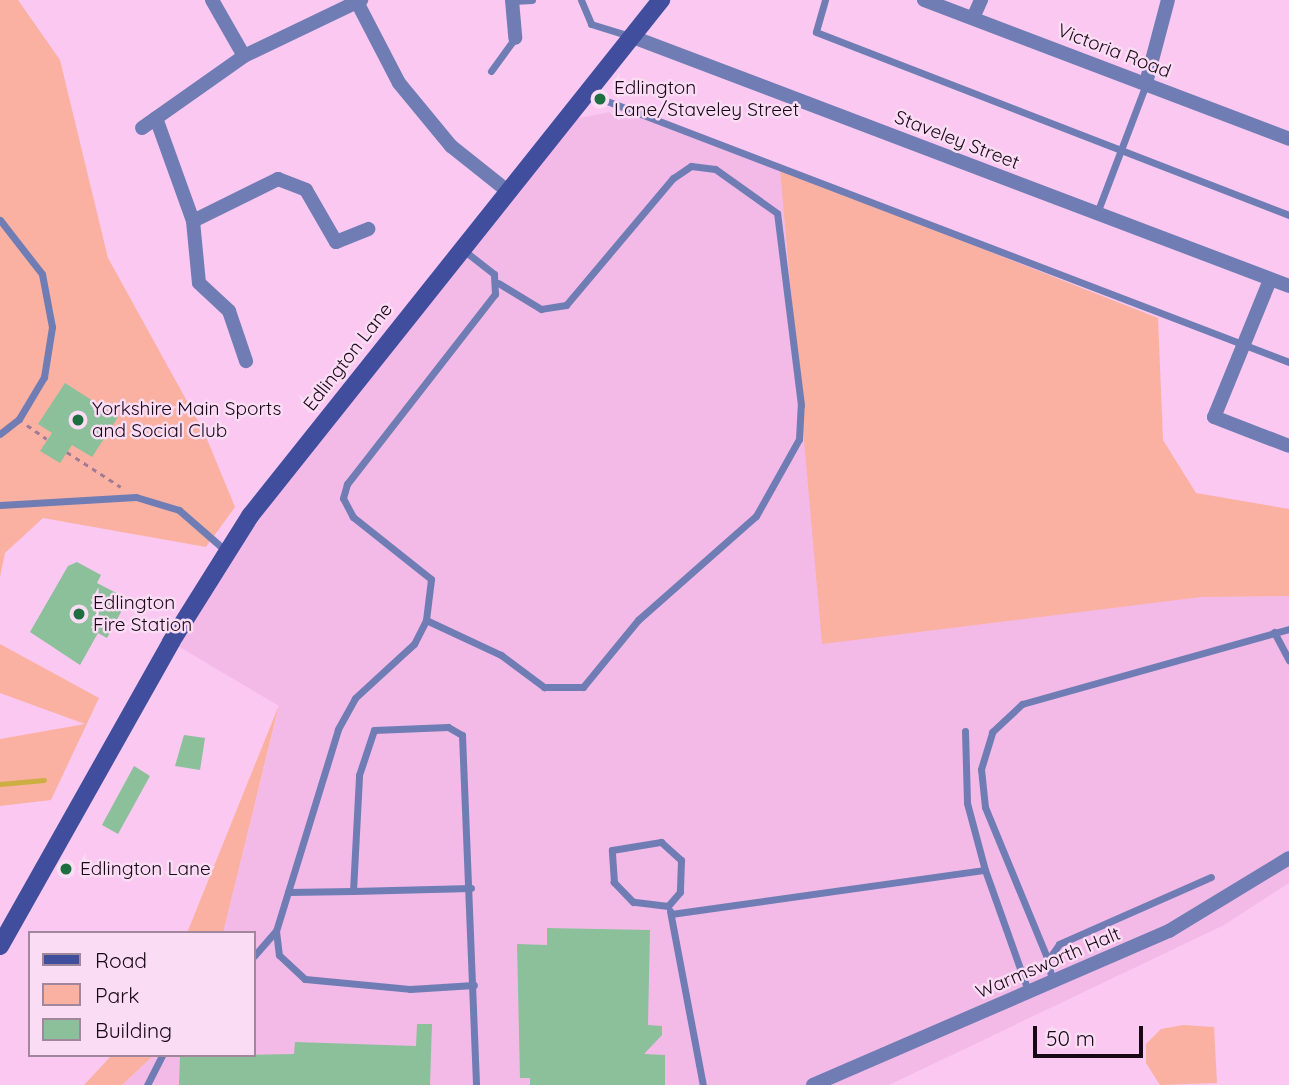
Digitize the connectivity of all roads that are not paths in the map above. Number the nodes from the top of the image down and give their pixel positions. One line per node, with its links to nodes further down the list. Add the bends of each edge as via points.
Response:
1 (212, 0): 14 (street)
2 (532, 0): 10 (lane)
3 (581, 0): 12 (lane, via 591,24)
4 (661, 0): 12 (main road, Edlington Lane)
5 (825, 0): 21 (lane, via 816,32)
6 (924, 0): 11 (street, Victoria Road)
7 (981, 0): 11 (street)
8 (1168, 0): 16 (street)
9 (359, 1): 14 (street); 22 (street, via 398,83 450,146)
10 (512, 1): 13 (street)
11 (973, 19): 16 (street, Victoria Road)
12 (629, 36): 17 (main road, Edlington Lane); 23 (street, Staveley Street)
13 (515, 38): 15 (lane)
14 (244, 56): 18 (street)
15 (491, 71)
16 (1146, 83): 20 (street, Victoria Road); 21 (lane)
17 (582, 92): 22 (main road, Edlington Lane); 32 (lane)
18 (156, 118): 19 (street); 26 (street)
19 (142, 128)
20 (1288, 137)
21 (1120, 152): 23 (lane); 24 (lane)
22 (505, 189): 28 (main road, Edlington Lane)
23 (1097, 215): 29 (street, Staveley Street)
24 (1289, 215)
25 (0, 220): 35 (lane, via 42,274 52,327 44,377 19,419)
26 (193, 221): 27 (street, via 278,179 306,190 336,242); 33 (street, via 199,283 229,312)
27 (369, 229)
28 (460, 248): 30 (lane); 38 (main road, Edlington Lane)
29 (1270, 280): 31 (street, Staveley Street); 32 (street)
30 (498, 283): 39 (lane, via 495,295 347,484 343,498 353,517 431,579); 39 (lane, via 541,309 566,305 673,178 691,166 715,169 777,213 802,405 799,439 756,516 638,620 583,687 544,687 501,655)
31 (1289, 286)
32 (1248, 346): 34 (lane); 36 (street, via 1225,379 1214,417)
33 (246, 361)
34 (1289, 362)
35 (0, 434)
36 (1289, 446)
37 (0, 505): 38 (lane, via 136,497 179,510)
38 (227, 552): 52 (main road, Edlington Lane)
39 (426, 620): 49 (lane, via 414,645 355,698 338,729)
40 (1289, 629): 41 (lane)
41 (1275, 632): 42 (lane); 54 (lane, via 1023,704 992,732 981,769 985,807)
42 (1289, 660)
43 (965, 731): 45 (lane, via 967,803)
44 (1289, 858): 55 (street, Warmsworth Halt, via 1169,931)
45 (985, 870): 50 (lane); 57 (lane)
46 (1210, 877): 54 (lane, via 1059,944)
47 (471, 888): 48 (lane); 48 (lane, via 462,735 448,727 383,725 363,748); 56 (lane)
48 (353, 891): 49 (lane)
49 (288, 892): 51 (lane)
50 (670, 910): 50 (lane, via 683,886 674,848 661,842 612,850 610,871 622,895 640,905); 61 (lane)
51 (276, 931): 53 (lane); 56 (lane, via 279,955 305,979 410,989)
52 (0, 946)
53 (256, 954)
54 (1048, 960): 55 (lane)
55 (1052, 982): 57 (street, Warmsworth Halt)
56 (474, 985): 60 (lane)
57 (1028, 992): 62 (street, Warmsworth Halt)
58 (161, 1057): 59 (lane)
59 (147, 1085)
60 (476, 1085)
61 (704, 1085)
62 (813, 1085)

